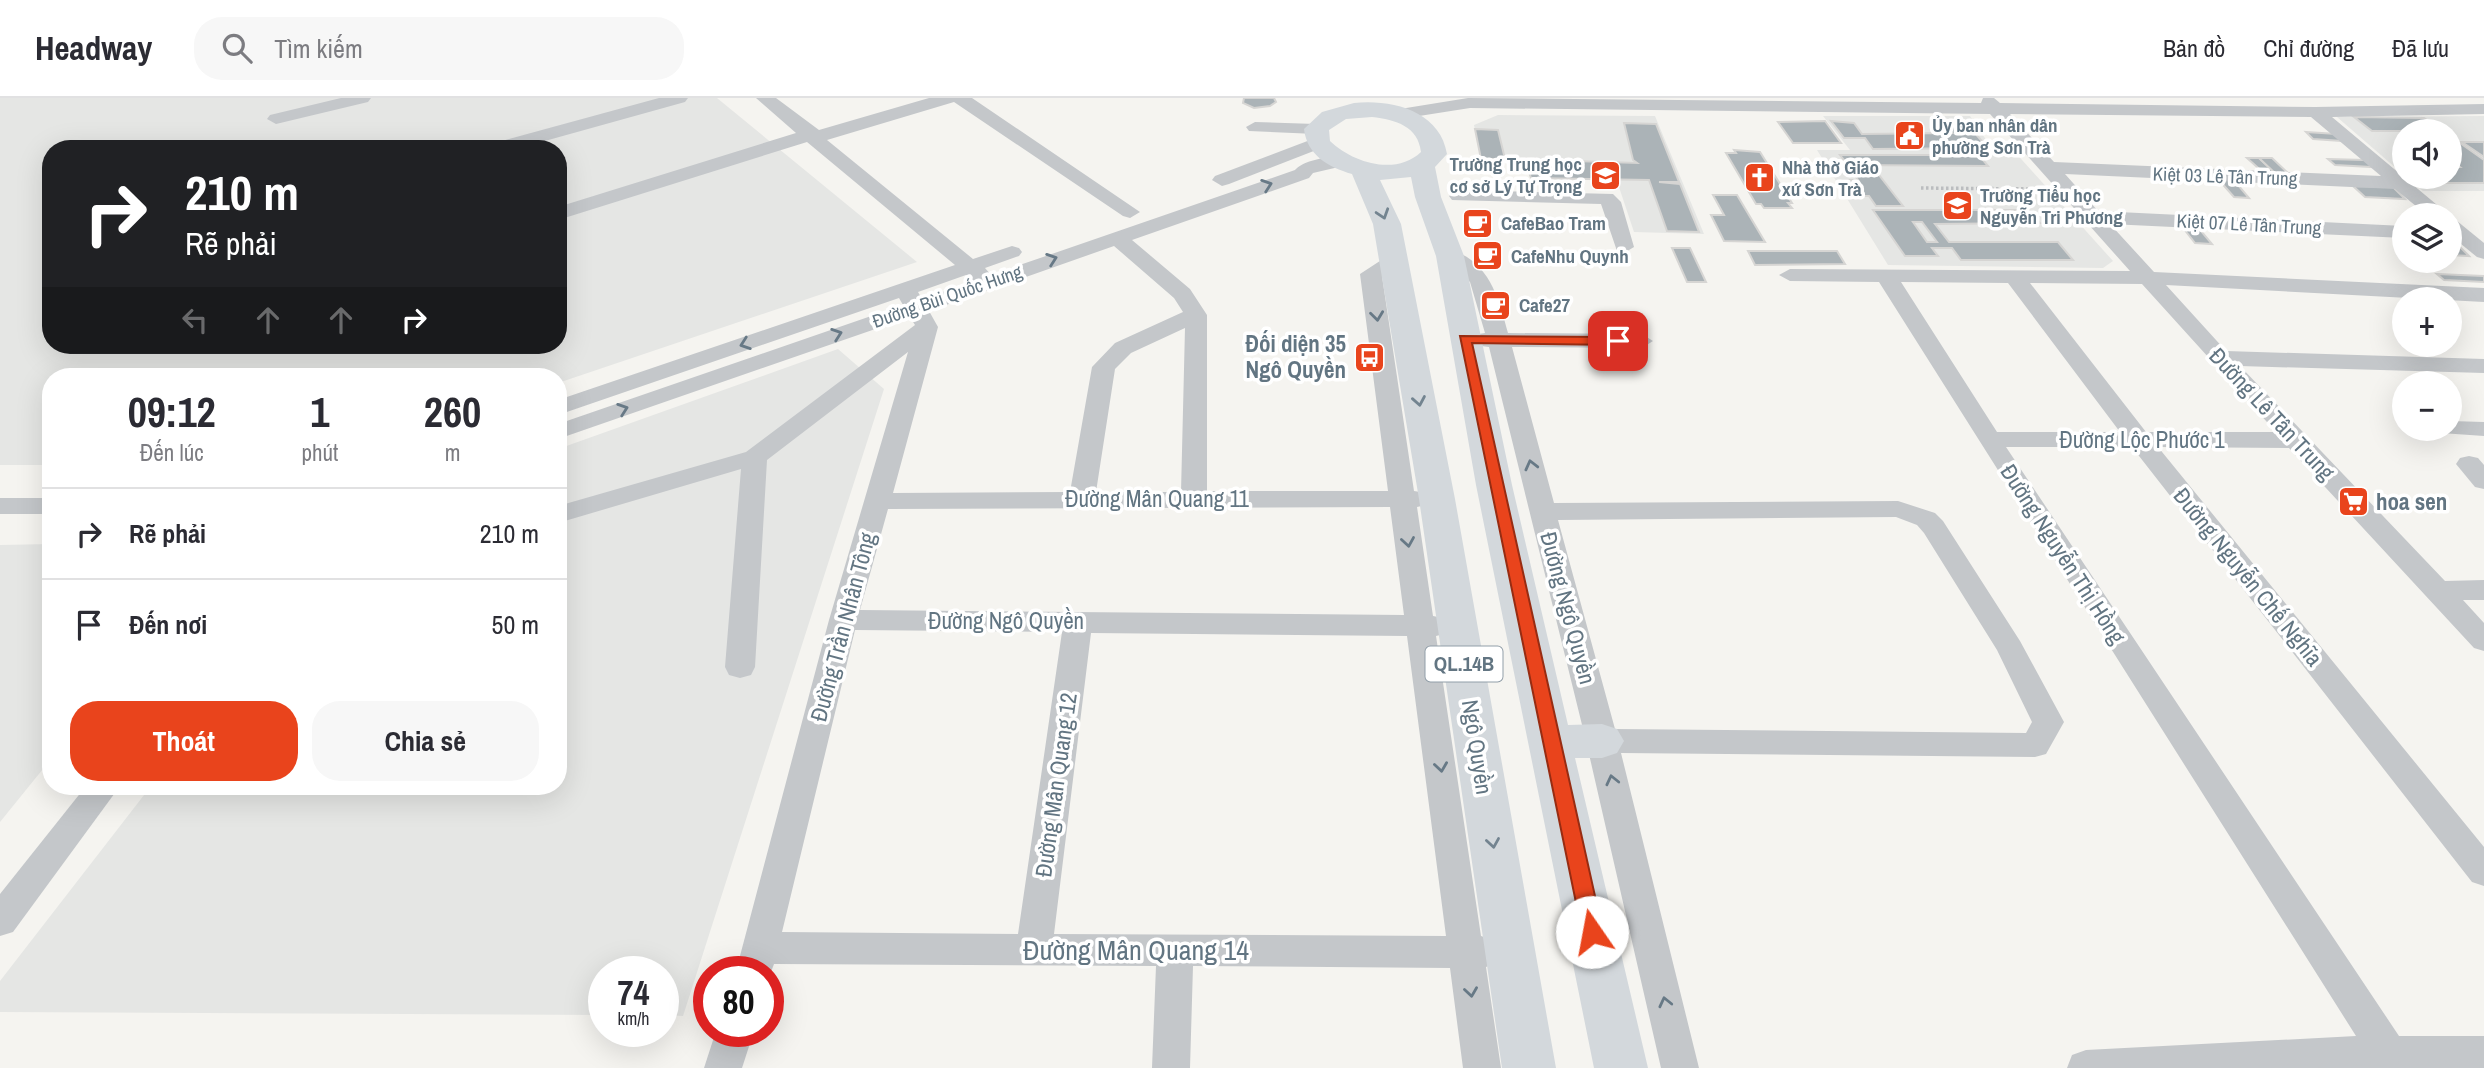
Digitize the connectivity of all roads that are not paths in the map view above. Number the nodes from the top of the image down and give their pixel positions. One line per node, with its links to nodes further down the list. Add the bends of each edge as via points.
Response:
1 (362, 98): 12 (street)
2 (679, 98): 17 (street)
3 (765, 98): 16 (street)
4 (948, 98): 16 (street)
5 (961, 98): 28 (street)
6 (1873, 103): 7 (street); 8 (street)
7 (1991, 103): 9 (street); 20 (street, Đường Lê Tân Trung)
8 (1496, 104): 10 (street); 15 (street, via 1466,112)
9 (2318, 105): 11 (street, via 2335,112); 22 (street)
10 (1383, 106): 13 (highway, via 1346,112); 15 (highway)
11 (2484, 109)
12 (276, 119)
13 (1318, 123): 14 (street); 18 (highway); 28 (street, Đường Bùi Quốc Hưng, via 1270,164)
14 (1255, 127)
15 (1427, 133): 19 (highway, via 1434,154)
16 (814, 136): 27 (street); 33 (street)
17 (527, 140)
18 (1336, 162): 21 (highway); 31 (street, Đường Bùi Quốc Hưng, one-way to 18)
19 (1422, 165): 21 (highway, via 1384,172); 42 (highway, QL.14B, via 1428,197)
20 (2050, 168): 23 (street, Kiệt 03 Lê Tân Trung); 29 (street, Đường Lê Tân Trung)
21 (1363, 170): 56 (highway, Ngô Quyền / QL.14B, one-way to 56, via 1387,224)
22 (2392, 175)
23 (2392, 183)
24 (2407, 189): 26 (street)
25 (1459, 196): 32 (street, via 1606,198)
26 (2424, 203)
27 (567, 211)
28 (1130, 212): 33 (street, Đường Bùi Quốc Hưng)
29 (2092, 217): 30 (street, Kiệt 07 Lê Tân Trung); 36 (street, Đường Lê Tân Trung)
30 (2392, 231)
31 (1115, 237): 38 (street, Đường Bùi Quốc Hưng, one-way to 31); 41 (street, via 1182,294)
32 (1624, 247)
33 (970, 267): 38 (street); 40 (street, Đường Bùi Quốc Hưng)
34 (1885, 274): 35 (street); 37 (street); 50 (street, Đường Nguyễn Thị Hồng)
35 (1790, 275)
36 (2147, 278): 37 (street); 39 (street); 44 (street, Đường Lê Tân Trung)
37 (2016, 279): 51 (street, Đường Nguyễn Chế Nghĩa)
38 (988, 282): 40 (street, Đường Bùi Quốc Hưng)
39 (2484, 295)
40 (916, 308): 46 (street, Đường Bùi Quốc Hưng, one-way to 46); 48 (street, Đường Bùi Quốc Hưng, one-way to 40); 53 (street); 57 (street, Đường Trần Nhân Tông)
41 (1196, 315): 54 (street); 55 (street, via 1123,348 1104,367)
42 (1482, 340): 43 (street); 61 (street, Đường Ngô Quyền, one-way to 42); 70 (highway, QL.14B)
43 (1642, 341)
44 (2220, 358): 45 (street); 52 (street, Đường Lê Tân Trung)
45 (2484, 366)
46 (567, 405)
47 (2462, 428): 49 (street)
48 (567, 429)
49 (2484, 429)
50 (1989, 439): 51 (street, Đường Lộc Phước 1); 82 (street, Đường Nguyễn Thị Hồng)
51 (2139, 440): 52 (street, Đường Lộc Phước 1); 72 (street, Đường Nguyễn Chế Nghĩa)
52 (2296, 440): 63 (street, Đường Lê Tân Trung)
53 (755, 457): 60 (street); 68 (street)
54 (1194, 498): 55 (street, Đường Mân Quang 11); 56 (street, Đường Mân Quang 11)
55 (1082, 499): 57 (street, Đường Mân Quang 11)
56 (1419, 499): 66 (highway, Ngô Quyền / QL.14B, one-way to 66)
57 (877, 501): 64 (street, Đường Trần Nhân Tông)
58 (0, 506): 59 (street)
59 (42, 506)
60 (567, 512)
61 (1543, 512): 69 (street, Đường Ngô Quyền); 69 (street, via 1898,509 1926,519 2010,648 2048,722 2035,745)
62 (2484, 590): 63 (street)
63 (2437, 591): 67 (street, Đường Lê Tân Trung)
64 (843, 620): 65 (street, Đường Ngô Quyền); 78 (street, Đường Trần Nhân Tông)
65 (1078, 621): 66 (street, Đường Ngô Quyền); 74 (street, Đường Mân Quang 12)
66 (1440, 626): 76 (street, one-way to 76); 77 (highway, Ngô Quyền / QL.14B, one-way to 77)
67 (2484, 641)
68 (740, 667)
69 (1602, 741): 70 (highway); 88 (street, Đường Ngô Quyền, one-way to 69)
70 (1552, 742): 87 (highway, QL.14B)
71 (97, 795): 73 (street)
72 (2484, 872)
73 (0, 922)
74 (1034, 950): 75 (street, Đường Mân Quang 14); 79 (street, Đường Mân Quang 14)
75 (1175, 951): 76 (street, Đường Mân Quang 14); 84 (street)
76 (1466, 952): 77 (street, Đường Mân Quang 14); 85 (street, one-way to 85)
77 (1511, 952): 86 (highway, Ngô Quyền / QL.14B)
78 (758, 956)
79 (784, 959)
80 (730, 1047): 83 (street)
81 (2484, 1054): 82 (street)
82 (2368, 1058): 89 (street)
83 (723, 1068)
84 (1171, 1068)
85 (1482, 1068)
86 (1529, 1068)
87 (1621, 1068)
88 (1680, 1068)
89 (2086, 1068)

